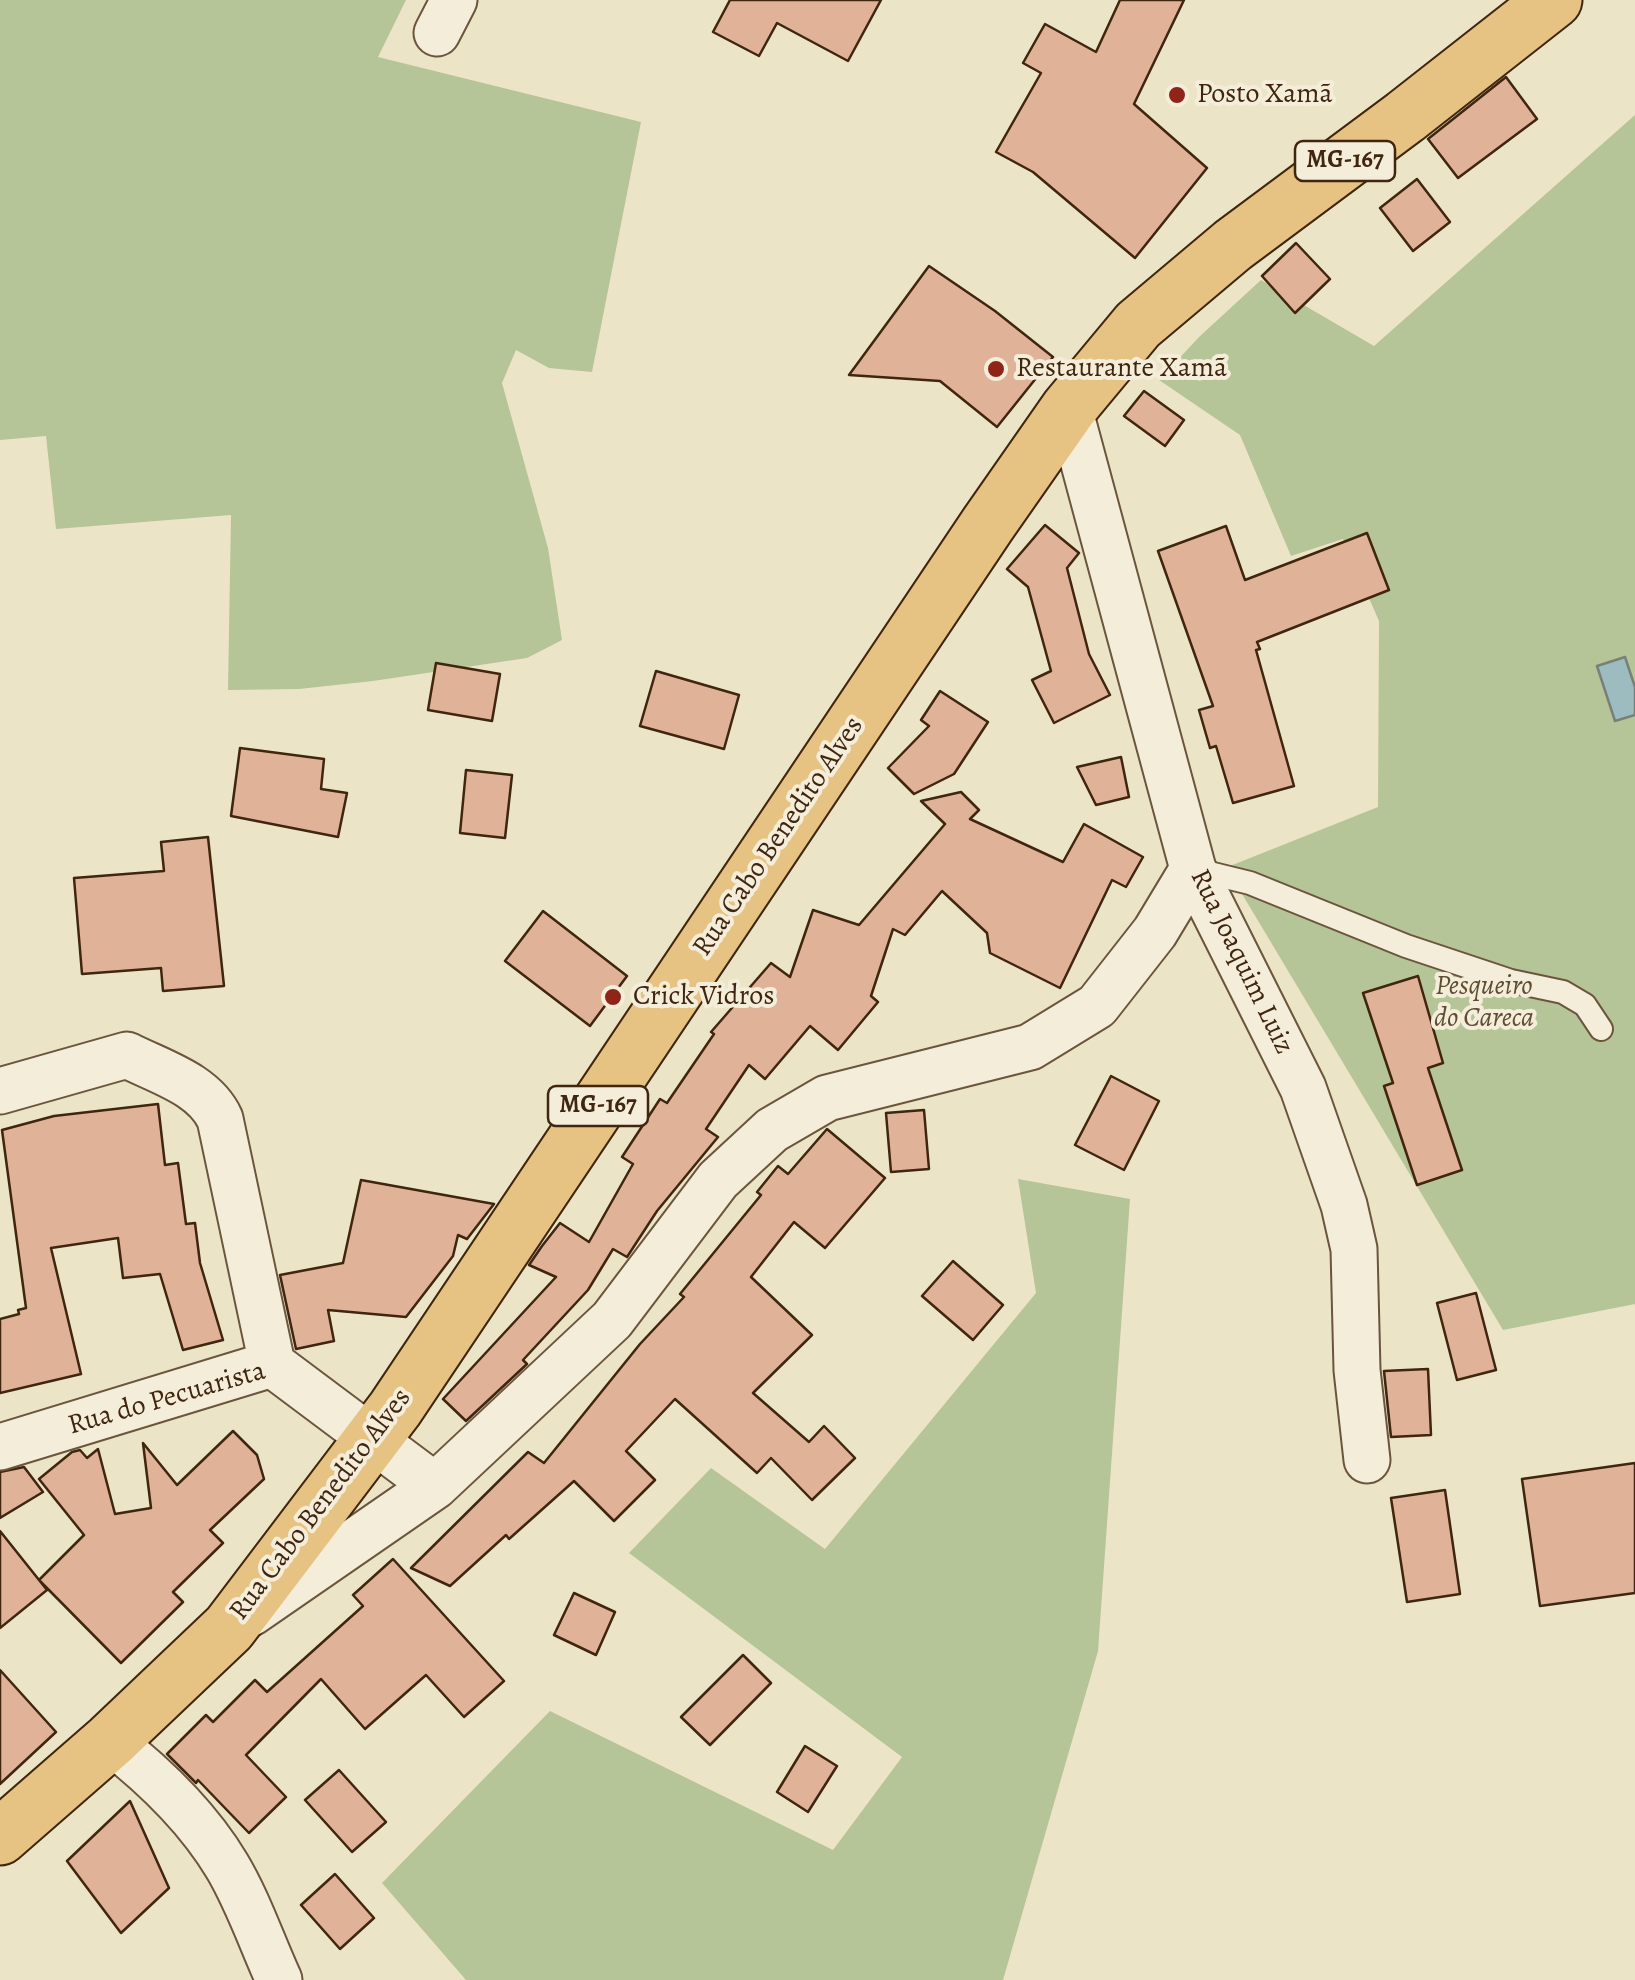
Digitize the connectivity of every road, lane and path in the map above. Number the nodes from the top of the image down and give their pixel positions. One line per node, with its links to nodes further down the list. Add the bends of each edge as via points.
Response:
1 (1554, 0): 2 (main road, Rua Cabo Benedito Alves / MG-167, via 1138,325)
2 (1070, 408): 3 (street, Rua Joaquim Luiz); 7 (main road, Rua Cabo Benedito Alves / MG-167)
3 (1193, 869): 4 (lane, via 1250,883 1406,946 1563,992 1585,1005); 9 (street, Rua Joaquim Luiz, via 1303,1088 1344,1205 1354,1250); 10 (street, via 1155,932 1097,1006 1030,1047 826,1098 772,1130 718,1180 612,1320)
4 (1601, 1029)
5 (0, 1090): 6 (street, via 127,1056 213,1104)
6 (272, 1364): 7 (street, Rua do Pecuarista); 8 (street, Rua do Pecuarista)
7 (372, 1438): 10 (street, Rua do Pecuarista); 11 (main road, Rua Cabo Benedito Alves / MG-167)
8 (0, 1447)
9 (1367, 1460)
10 (435, 1486): 11 (street)
11 (228, 1628): 12 (main road, Rua Cabo Benedito Alves / MG-167)
12 (110, 1741): 13 (main road, Rua Cabo Benedito Alves / MG-167); 14 (street, via 192,1817 228,1867)
13 (0, 1838)
14 (279, 1980)

